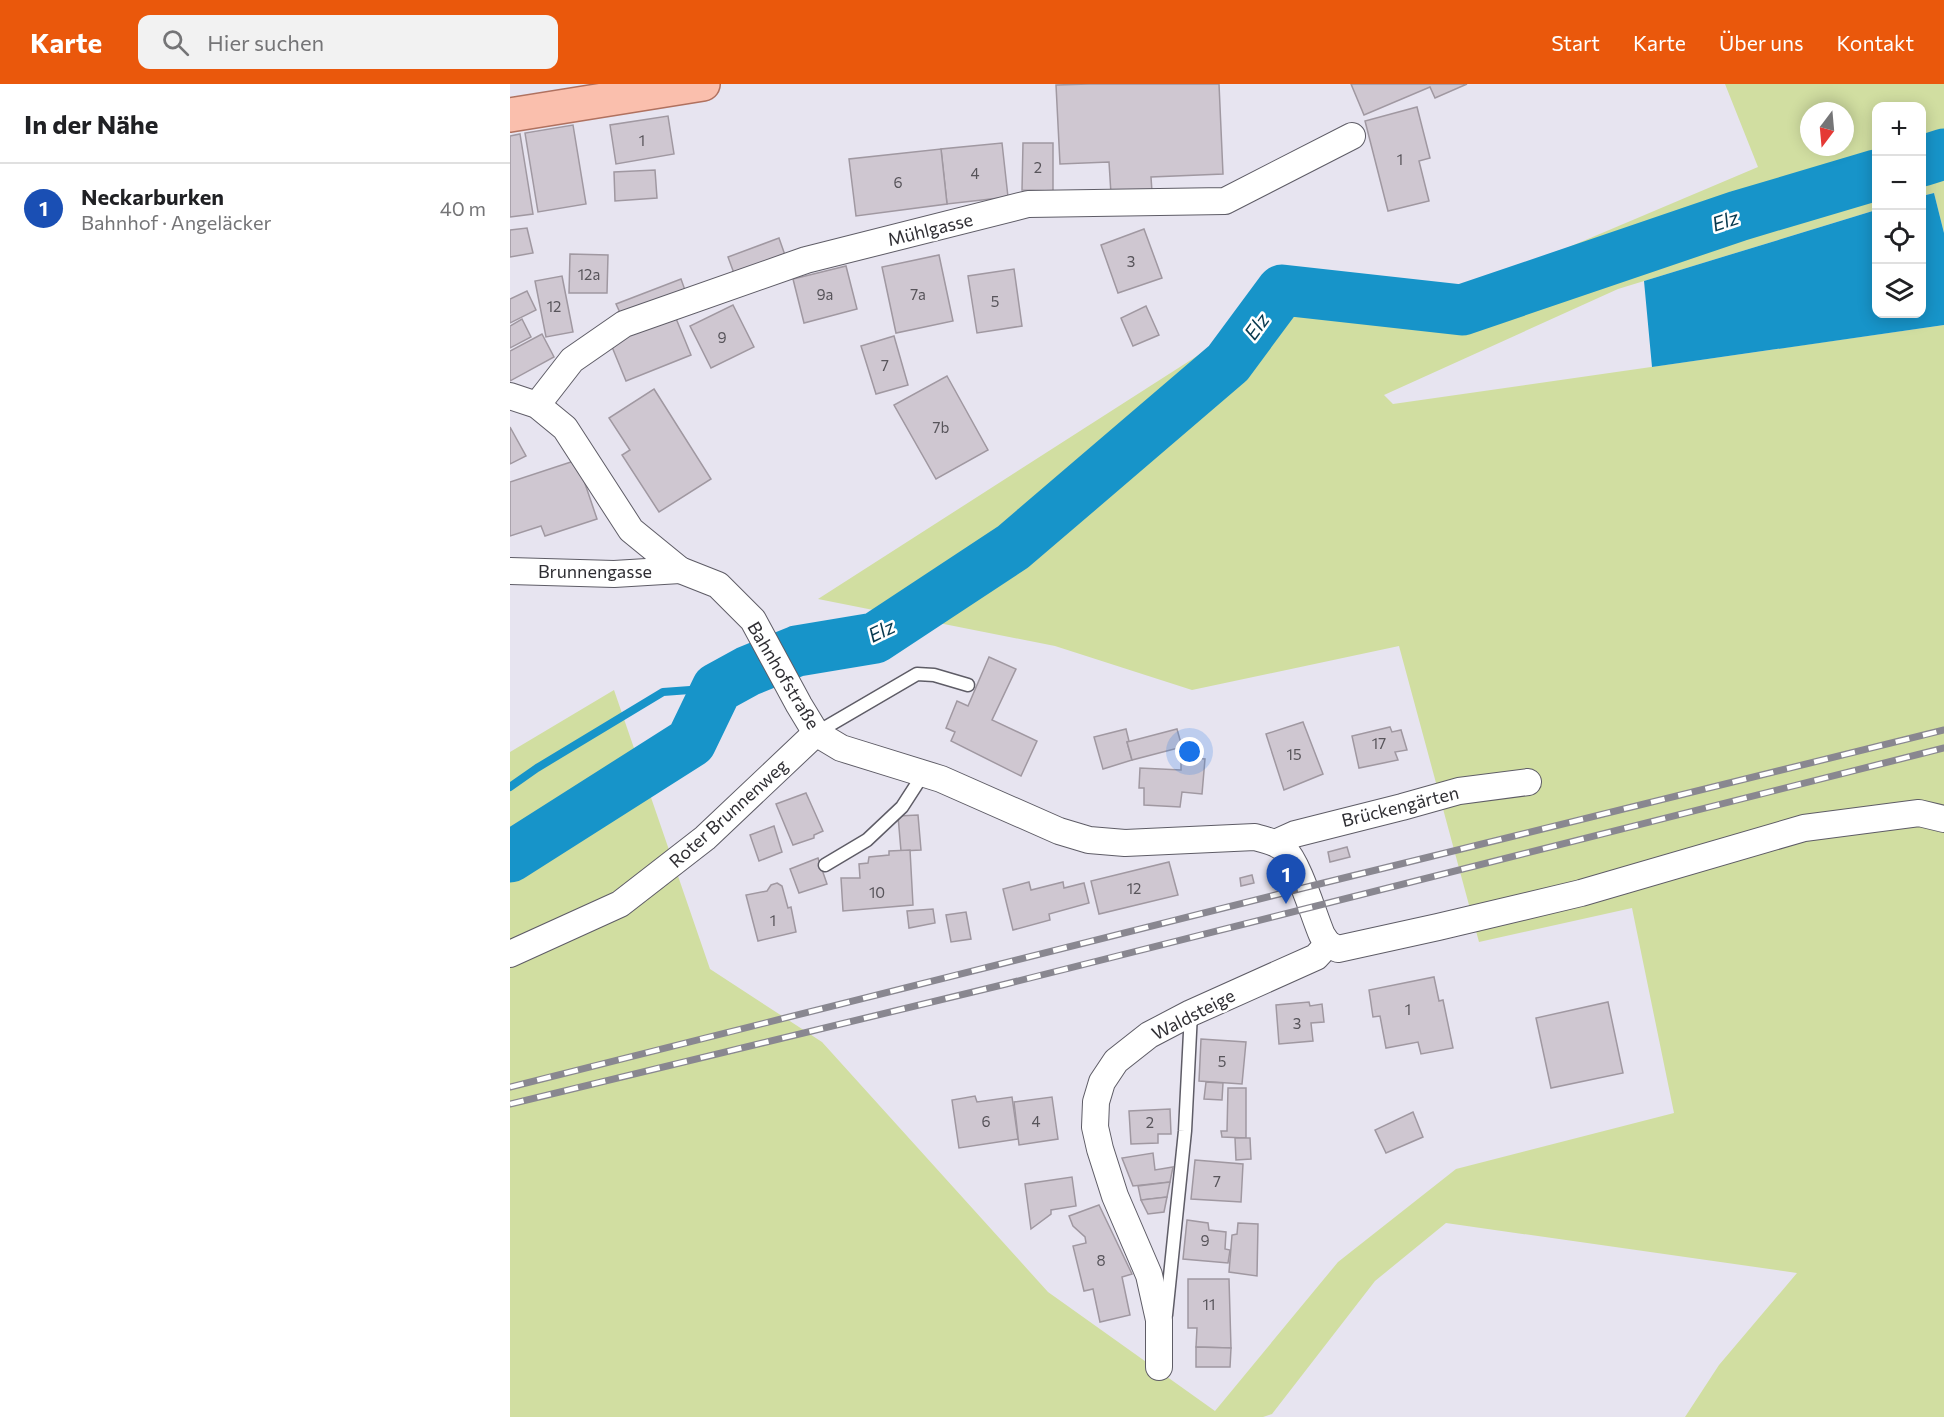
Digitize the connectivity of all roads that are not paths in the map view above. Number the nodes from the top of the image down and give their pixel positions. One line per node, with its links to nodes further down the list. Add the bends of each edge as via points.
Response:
1 (687, 85): 2 (main road)
2 (510, 115)
3 (1352, 136): 5 (street, Mühlgasse, via 1226,201 1028,204 806,260 624,324 572,360)
4 (510, 396): 5 (street, Bahnhofstraße)
5 (537, 405): 6 (street, Bahnhofstraße, via 565,429 631,530)
6 (680, 570): 7 (street, Brunnengasse, via 614,574); 9 (street, Bahnhofstraße, via 718,585 753,620)
7 (510, 571)
8 (968, 684): 9 (lane, via 916,674)
9 (816, 734): 10 (street, Bahnhofstraße, via 841,748); 16 (street, Roter Brunnenweg, via 705,838 620,904)
10 (924, 773): 13 (street, Bahnhofstraße, via 1089,840 1125,843 1255,837); 14 (lane, via 902,807 867,840)
11 (1528, 782): 13 (street, Brückengärten, via 1459,791 1295,834)
12 (1944, 819): 15 (street, via 1919,813 1804,828 1581,893 1338,949)
13 (1275, 843): 15 (street, via 1294,862)
14 (825, 865)
15 (1328, 944): 17 (street, Waldsteige, via 1316,957)
16 (510, 954)
17 (1191, 1013): 18 (lane, via 1185,1131); 18 (street, Waldsteige, via 1149,1035 1116,1061 1102,1082 1096,1102 1095,1127 1100,1149 1115,1196 1149,1275 1159,1320)
18 (1159, 1367)

